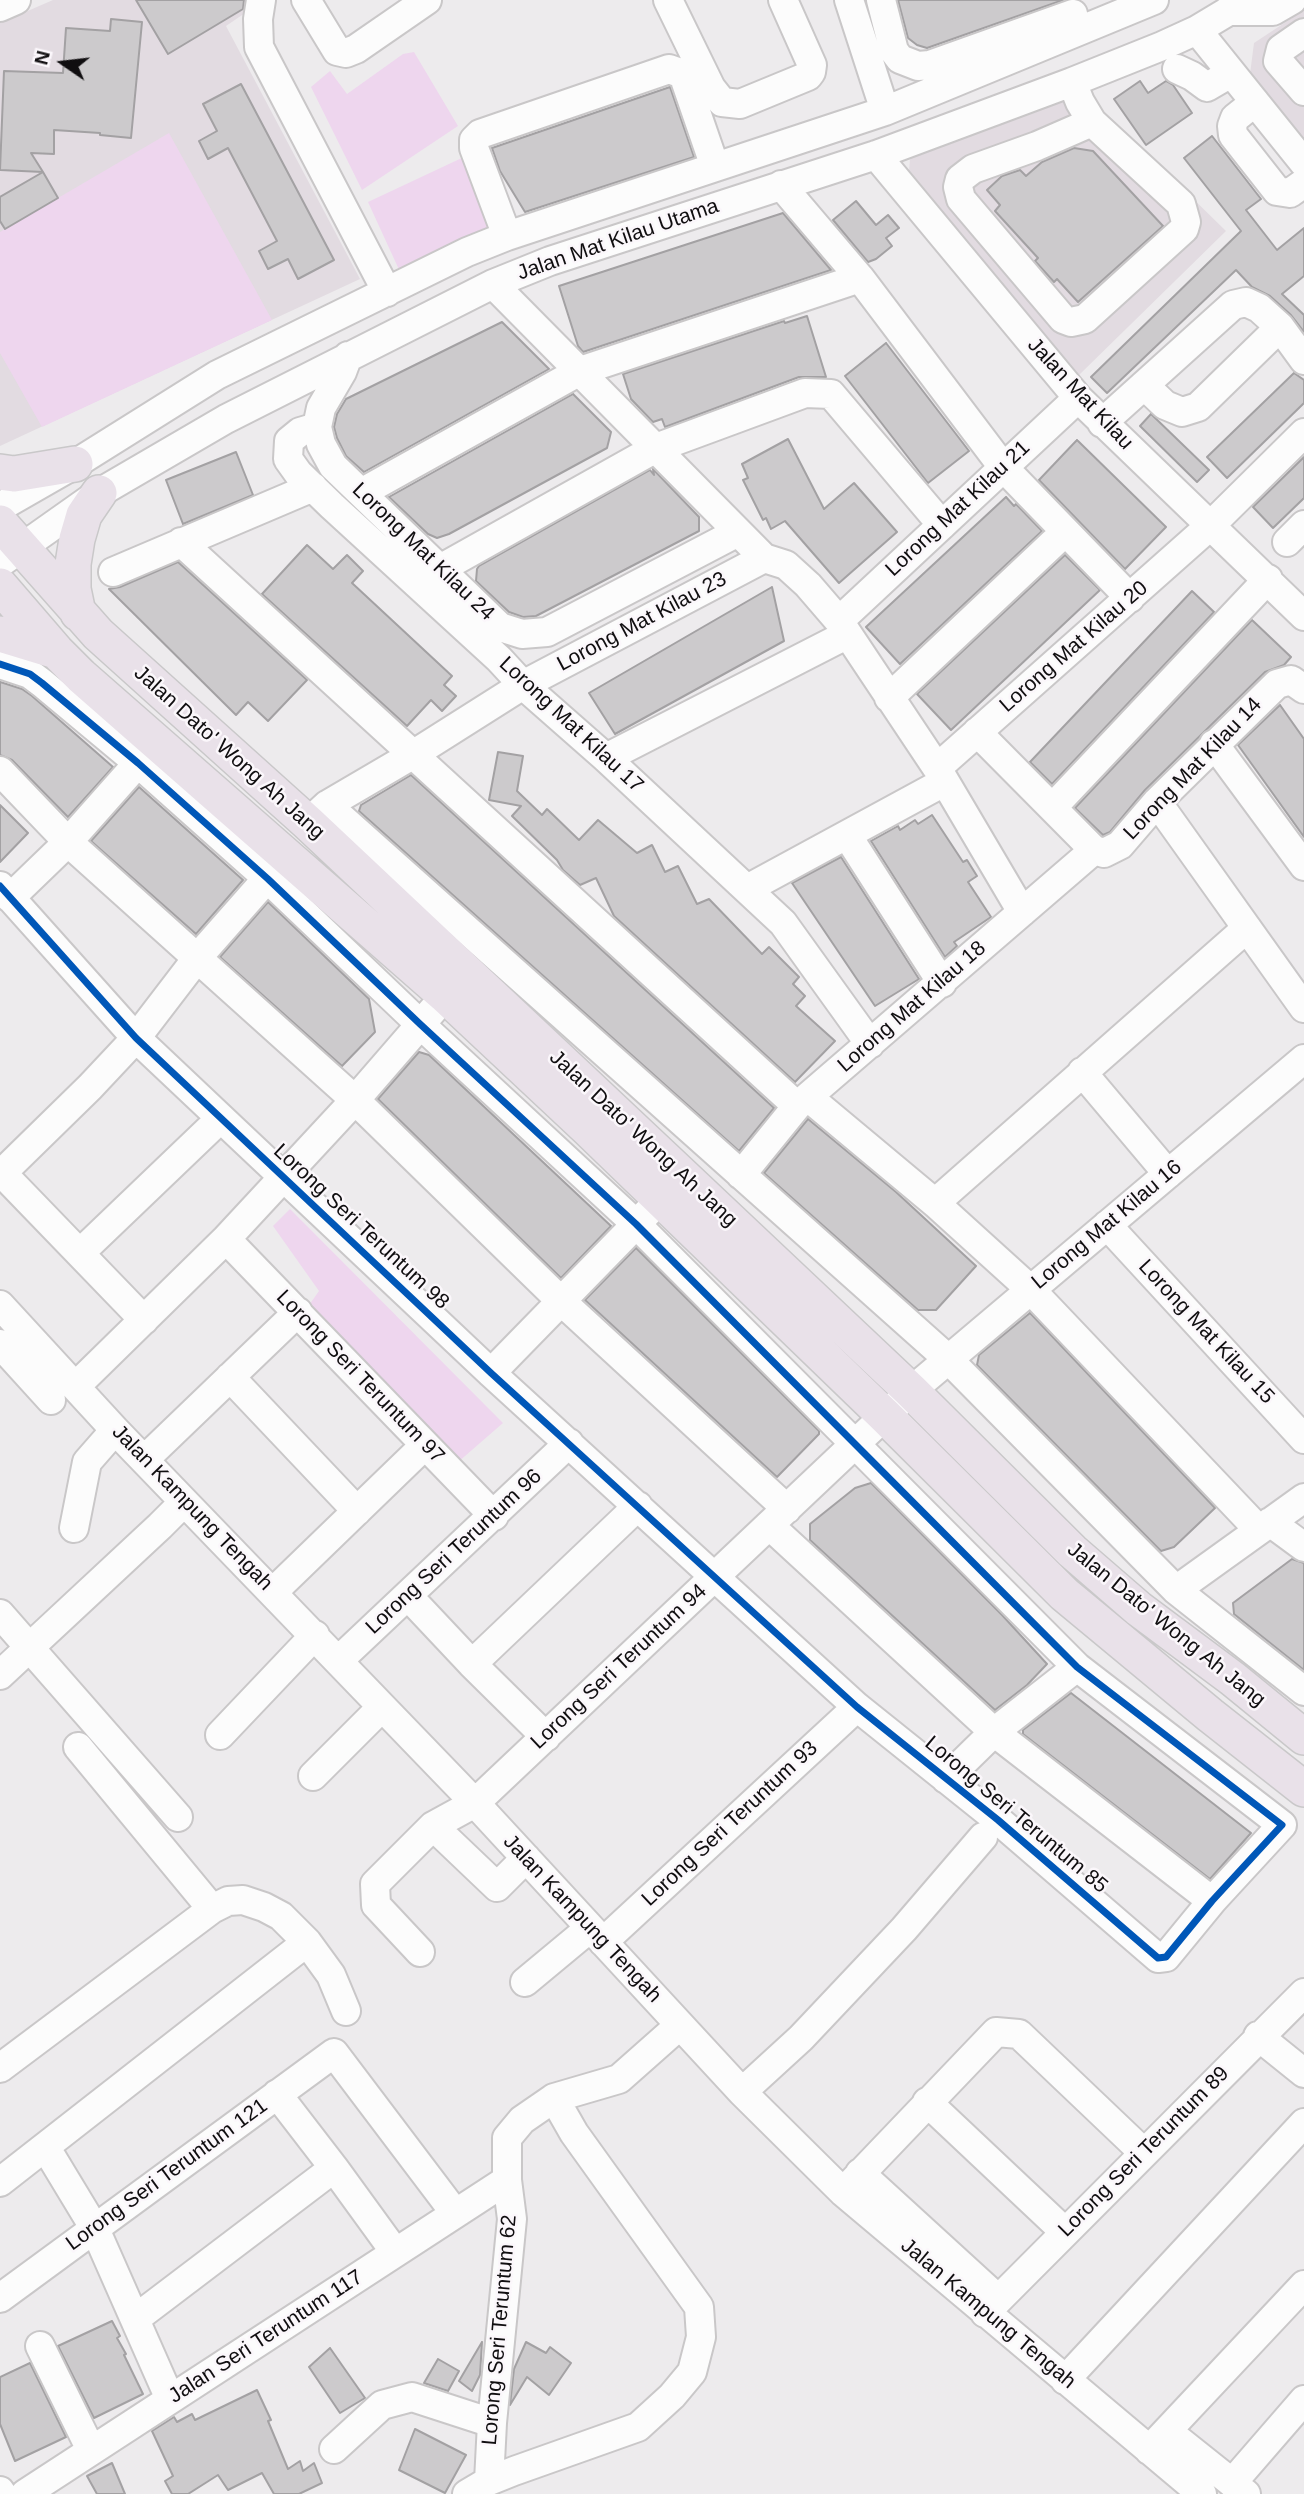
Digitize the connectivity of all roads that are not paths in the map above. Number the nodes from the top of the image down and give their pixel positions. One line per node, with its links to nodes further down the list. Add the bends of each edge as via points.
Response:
1 (16, 0): 13 (street)
2 (261, 0): 30 (street, via 259,47)
3 (306, 0): 4 (street, via 337,51 346,53)
4 (427, 0)
5 (668, 0): 6 (street, via 711,88 722,102 740,104 811,72)
6 (783, 0)
7 (849, 0): 21 (street)
8 (881, 0): 9 (street, via 894,51 900,59 918,66)
9 (1111, 0)
10 (1154, 0): 21 (street, Jalan Mat Kilau Utama)
11 (1292, 0): 12 (street, via 1273,11)
12 (1238, 6): 14 (street, Jalan Mat Kilau Utama)
13 (0, 7)
14 (1197, 30): 17 (street); 18 (street, Jalan Mat Kilau Utama)
15 (1304, 33): 19 (street, via 1281,49 1278,61)
16 (1177, 69): 17 (street, via 1207,87)
17 (1231, 73): 20 (street)
18 (1072, 82): 22 (street); 23 (street, Jalan Mat Kilau Utama)
19 (1304, 91)
20 (1255, 102): 24 (street); 24 (street, via 1235,118 1233,135 1277,191 1290,193)
21 (885, 111): 25 (street, Jalan Mat Kilau Utama)
22 (1092, 122): 31 (street, via 1181,204 1186,222 1184,229 1086,319 1071,322); 31 (street, via 972,169 958,187 961,199)
23 (876, 155): 26 (street, Jalan Mat Kilau Utama); 33 (street, Jalan Mat Kilau)
24 (1303, 164)
25 (715, 167): 27 (street, Jalan Mat Kilau Utama); 27 (street, via 683,74 669,69 474,139)
26 (781, 185): 28 (street); 29 (street, Jalan Mat Kilau Utama)
27 (506, 236): 30 (street, Jalan Mat Kilau Utama)
28 (860, 278): 36 (street); 46 (street)
29 (494, 284): 34 (street, Jalan Mat Kilau Utama); 36 (street)
30 (387, 292): 37 (street, Jalan Mat Kilau Utama)
31 (1058, 314): 33 (street)
32 (1280, 327): 35 (street); 38 (street, via 1259,308 1246,302 1233,305); 38 (street, via 1198,407 1182,412 1165,405)
33 (1030, 341): 39 (street, Jalan Mat Kilau)
34 (348, 356): 40 (street, Jalan Mat Kilau Utama); 42 (street, via 321,408)
35 (1304, 360)
36 (580, 371): 44 (street); 50 (street)
37 (207, 382): 40 (street, via 162,421 163,433); 45 (street, Jalan Mat Kilau Utama)
38 (1144, 385): 41 (street)
39 (1078, 398): 41 (street, Jalan Mat Kilau); 46 (street, Lorong Mat Kilau 21)
40 (226, 419): 49 (street, Jalan Mat Kilau Utama)
41 (1102, 423): 53 (street, Jalan Mat Kilau)
42 (317, 428): 48 (street, Lorong Mat Kilau 17, via 300,432 289,441 288,459); 50 (street, Lorong Mat Kilau 24, via 333,466)
43 (1304, 433): 53 (street, Lorong Mat Kilau 20)
44 (656, 448): 52 (street, via 805,393 831,394); 54 (street); 59 (street)
45 (75, 464): 47 (main road); 51 (street, Jalan Mat Kilau Utama)
46 (1003, 467): 52 (street, Lorong Mat Kilau 21); 55 (street)
47 (0, 472)
48 (313, 487): 56 (street); 70 (street, Lorong Mat Kilau 17)
49 (99, 493): 57 (street, Jalan Mat Kilau Utama); 64 (main road, via 84,515 77,539 73,577)
50 (361, 493): 59 (street, Lorong Mat Kilau 24)
51 (0, 507)
52 (942, 525): 66 (street, Lorong Mat Kilau 21)
53 (1211, 525): 61 (street, Jalan Mat Kilau); 63 (street, Lorong Mat Kilau 20)
54 (738, 531): 58 (street); 59 (street, Lorong Mat Kilau 24, via 547,632 522,634 500,627)
55 (1065, 532): 63 (street); 72 (street)
56 (181, 542): 60 (street); 75 (street)
57 (7, 544): 64 (main road, Jalan Dato' Wong Ah Jang)
58 (764, 558): 66 (street, via 786,565 808,584); 70 (street, Lorong Mat Kilau 23)
59 (440, 569)
60 (113, 572)
61 (1268, 579): 65 (street, Jalan Mat Kilau); 81 (street)
62 (0, 586): 68 (main road, Jalan Dato' Wong Ah Jang)
63 (1129, 598): 73 (street, Lorong Mat Kilau 20)
64 (78, 613): 82 (main road, Jalan Dato' Wong Ah Jang)
65 (1304, 615)
66 (843, 628): 72 (street); 76 (street, Lorong Mat Kilau 21)
67 (0, 634): 68 (main road)
68 (56, 651): 87 (main road, Jalan Dato' Wong Ah Jang)
69 (0, 664): 77 (street, via 30,674)
70 (523, 685): 75 (street, Lorong Mat Kilau 23); 76 (street, Lorong Mat Kilau 17)
71 (1297, 685): 74 (street, Lorong Mat Kilau 14, via 1277,684)
72 (889, 698): 79 (street)
73 (978, 732): 79 (street, Lorong Mat Kilau 20); 81 (street)
74 (1214, 744): 80 (street, Lorong Mat Kilau 14); 86 (street)
75 (414, 754): 82 (street, Lorong Mat Kilau 23); 102 (street)
76 (606, 758): 88 (street, Lorong Mat Kilau 17)
77 (138, 763): 84 (street); 87 (street)
78 (0, 771): 84 (street)
79 (940, 775): 83 (street, Lorong Mat Kilau 20); 90 (street)
80 (1157, 802): 85 (street, Lorong Mat Kilau 14, via 1114,850); 91 (street)
81 (1053, 807): 85 (street)
82 (317, 814): 106 (street); 108 (main road, Jalan Dato' Wong Ah Jang)
83 (847, 835): 88 (street, Lorong Mat Kilau 20); 93 (street)
84 (68, 842): 89 (street); 92 (street)
85 (1094, 850): 90 (street, Lorong Mat Kilau 18)
86 (1304, 866)
87 (278, 867): 92 (street); 94 (main road, Jalan Dato' Wong Ah Jang); 96 (street)
88 (747, 889): 98 (street, Lorong Mat Kilau 17, via 783,923)
89 (5, 892): 97 (street, Lorong Seri Teruntum 98)
90 (1022, 912): 93 (street, Lorong Mat Kilau 18)
91 (1247, 928): 95 (street); 100 (street)
92 (198, 957): 97 (street); 101 (street)
93 (942, 983): 98 (street, Lorong Mat Kilau 18)
94 (446, 995): 96 (street); 109 (main road, Jalan Dato' Wong Ah Jang)
95 (1304, 1008)
96 (420, 1024): 101 (street); 111 (street)
97 (136, 1038): 103 (street, Lorong Seri Teruntum 98); 104 (street)
98 (870, 1044): 102 (street, Lorong Mat Kilau 18)
99 (1304, 1059): 105 (street, Lorong Mat Kilau 16)
100 (1082, 1072): 105 (street); 110 (street)
101 (355, 1100): 107 (street); 116 (street)
102 (803, 1101): 106 (street, Lorong Mat Kilau 18); 110 (street)
103 (220, 1119): 107 (street, Lorong Seri Teruntum 98); 114 (street)
104 (1, 1174): 114 (street)
105 (1168, 1174): 112 (street, Lorong Mat Kilau 16)
106 (741, 1175): 108 (street); 121 (street)
107 (283, 1178): 113 (street); 122 (street, Lorong Seri Teruntum 98)
108 (698, 1191): 125 (main road, Jalan Dato' Wong Ah Jang)
109 (661, 1198): 111 (street); 127 (main road, Jalan Dato' Wong Ah Jang)
110 (934, 1203): 115 (street)
111 (636, 1224): 116 (street); 131 (street)
112 (1107, 1225): 115 (street, Lorong Mat Kilau 16); 129 (street, Lorong Mat Kilau 15)
113 (226, 1239): 118 (street, Lorong Seri Teruntum 97); 119 (street)
114 (80, 1253): 119 (street)
115 (1031, 1290): 121 (street, Lorong Mat Kilau 16); 140 (street)
116 (561, 1301): 122 (street); 139 (street)
117 (0, 1305): 124 (street, Jalan Kampung Tengah)
118 (298, 1312): 123 (street); 132 (street, Lorong Seri Teruntum 97)
119 (144, 1320): 124 (street)
120 (0, 1344): 126 (street)
121 (948, 1359): 125 (street, Lorong Mat Kilau 16); 144 (street)
122 (491, 1373): 130 (street, Lorong Seri Teruntum 98)
123 (230, 1377): 133 (street); 137 (street)
124 (76, 1386): 128 (street, Jalan Kampung Tengah)
125 (911, 1391): 127 (street, Lorong Mat Kilau 16); 161 (main road, Jalan Dato' Wong Ah Jang, via 1072,1551)
126 (51, 1400)
127 (885, 1416): 131 (street, Lorong Seri Teruntum 94); 157 (main road, Jalan Dato' Wong Ah Jang, via 1064,1594)
128 (116, 1430): 133 (street, Jalan Kampung Tengah); 141 (street, via 87,1462)
129 (1304, 1439)
130 (569, 1443): 136 (street, Lorong Seri Teruntum 98); 138 (street, Lorong Seri Teruntum 96)
131 (856, 1443): 139 (street, Lorong Seri Teruntum 94); 152 (street)
132 (425, 1445): 137 (street); 138 (street, Lorong Seri Teruntum 97)
133 (145, 1459): 135 (street, Jalan Kampung Tengah)
134 (1304, 1498): 140 (street)
135 (184, 1502): 145 (street, Jalan Kampung Tengah); 149 (street)
136 (638, 1506): 143 (street, Lorong Seri Teruntum 98); 151 (street)
137 (357, 1511): 145 (street)
138 (494, 1516): 146 (street, Lorong Seri Teruntum 96)
139 (778, 1517): 143 (street, Lorong Seri Teruntum 94); 158 (street)
140 (1264, 1526): 142 (street); 144 (street)
141 (74, 1528)
142 (1304, 1547)
143 (714, 1577): 156 (street, Lorong Seri Teruntum 85); 160 (street, Lorong Seri Teruntum 94)
144 (1176, 1590): 154 (street)
145 (273, 1592): 148 (street, Jalan Kampung Tengah)
146 (408, 1595): 150 (street, Lorong Seri Teruntum 96); 151 (street)
147 (0, 1614): 149 (street)
148 (315, 1635): 150 (street, Jalan Kampung Tengah); 159 (street)
149 (30, 1649): 153 (street); 168 (street)
150 (339, 1660): 155 (street, Jalan Kampung Tengah)
151 (472, 1664): 160 (street)
152 (1077, 1667): 158 (street); 162 (street)
153 (0, 1675)
154 (1304, 1691)
155 (383, 1707): 164 (street); 167 (street, Jalan Kampung Tengah)
156 (856, 1707): 165 (street, Lorong Seri Teruntum 85); 174 (street, Lorong Seri Teruntum 93)
157 (1210, 1715): 162 (street); 166 (main road, Jalan Dato' Wong Ah Jang)
158 (994, 1732): 165 (street); 172 (street)
159 (220, 1735)
160 (546, 1737): 167 (street, Lorong Seri Teruntum 94)
161 (1304, 1737)
162 (1174, 1742): 172 (street, Lorong Seri Teruntum 85, via 1282,1825)
163 (78, 1747): 173 (street)
164 (313, 1776)
165 (946, 1779): 172 (street, Lorong Seri Teruntum 85, via 1158,1958 1166,1957)
166 (1304, 1789)
167 (475, 1803): 169 (street, Lorong Seri Teruntum 94); 171 (street, Jalan Kampung Tengah)
168 (178, 1817)
169 (433, 1826): 171 (street, via 496,1887); 176 (street, Lorong Seri Teruntum 94, via 374,1884 376,1905)
170 (983, 1837): 184 (street, via 801,2038)
171 (526, 1858): 174 (street, Jalan Kampung Tengah)
172 (1212, 1901)
173 (212, 1909): 175 (street, via 243,1900 264,1907 281,1916); 182 (street)
174 (597, 1935): 177 (street, Lorong Seri Teruntum 93); 180 (street, Jalan Kampung Tengah)
175 (307, 1942): 179 (street, via 331,1975); 189 (street)
176 (420, 1952)
177 (525, 1982)
178 (1304, 1993): 181 (street, Lorong Seri Teruntum 89)
179 (346, 2011)
180 (680, 2025): 184 (street, Jalan Kampung Tengah); 186 (street, Lorong Seri Teruntum 62, via 619,2079)
181 (1258, 2036): 183 (street); 190 (street, Lorong Seri Teruntum 89)
182 (0, 2068)
183 (1304, 2073)
184 (742, 2092): 194 (street, Jalan Kampung Tengah)
185 (277, 2094): 191 (street); 195 (street, Lorong Seri Teruntum 121, via 334,2053); 196 (street, Lorong Seri Teruntum 121)
186 (554, 2098): 192 (street, Lorong Seri Teruntum 62, via 522,2120 507,2138); 212 (street, via 699,2307 701,2337 692,2372 638,2427)
187 (927, 2102): 190 (street, via 996,2032 1019,2034); 194 (street); 197 (street)
188 (1304, 2123): 204 (street)
189 (46, 2148): 193 (street); 196 (street)
190 (1143, 2152): 197 (street, Lorong Seri Teruntum 89)
191 (334, 2168): 198 (street); 202 (street)
192 (506, 2179): 195 (street, Jalan Seri Teruntum 117); 207 (street, Lorong Seri Teruntum 62, via 513,2219)
193 (0, 2182)
194 (851, 2182): 201 (street, Jalan Kampung Tengah)
195 (455, 2213): 198 (street, Jalan Seri Teruntum 117)
196 (95, 2229): 200 (street, Lorong Seri Teruntum 121); 202 (street)
197 (1065, 2232): 201 (street, Lorong Seri Teruntum 89)
198 (395, 2252): 205 (street, Jalan Seri Teruntum 117)
199 (1304, 2286): 208 (street)
200 (0, 2298)
201 (992, 2306): 204 (street, Jalan Kampung Tengah)
202 (135, 2319): 205 (street)
203 (40, 2346): 210 (street)
204 (1065, 2380): 208 (street, Jalan Kampung Tengah)
205 (170, 2399): 210 (street, Jalan Seri Teruntum 117)
206 (1304, 2400): 211 (street)
207 (492, 2423): 209 (street, via 411,2397 382,2405); 212 (street, Lorong Seri Teruntum 62)
208 (1158, 2440): 211 (street); 214 (street, Jalan Kampung Tengah)
209 (334, 2449)
210 (91, 2451): 213 (street, Jalan Seri Teruntum 117)
211 (1239, 2488)
212 (485, 2490)
213 (25, 2494)
214 (1202, 2494)

